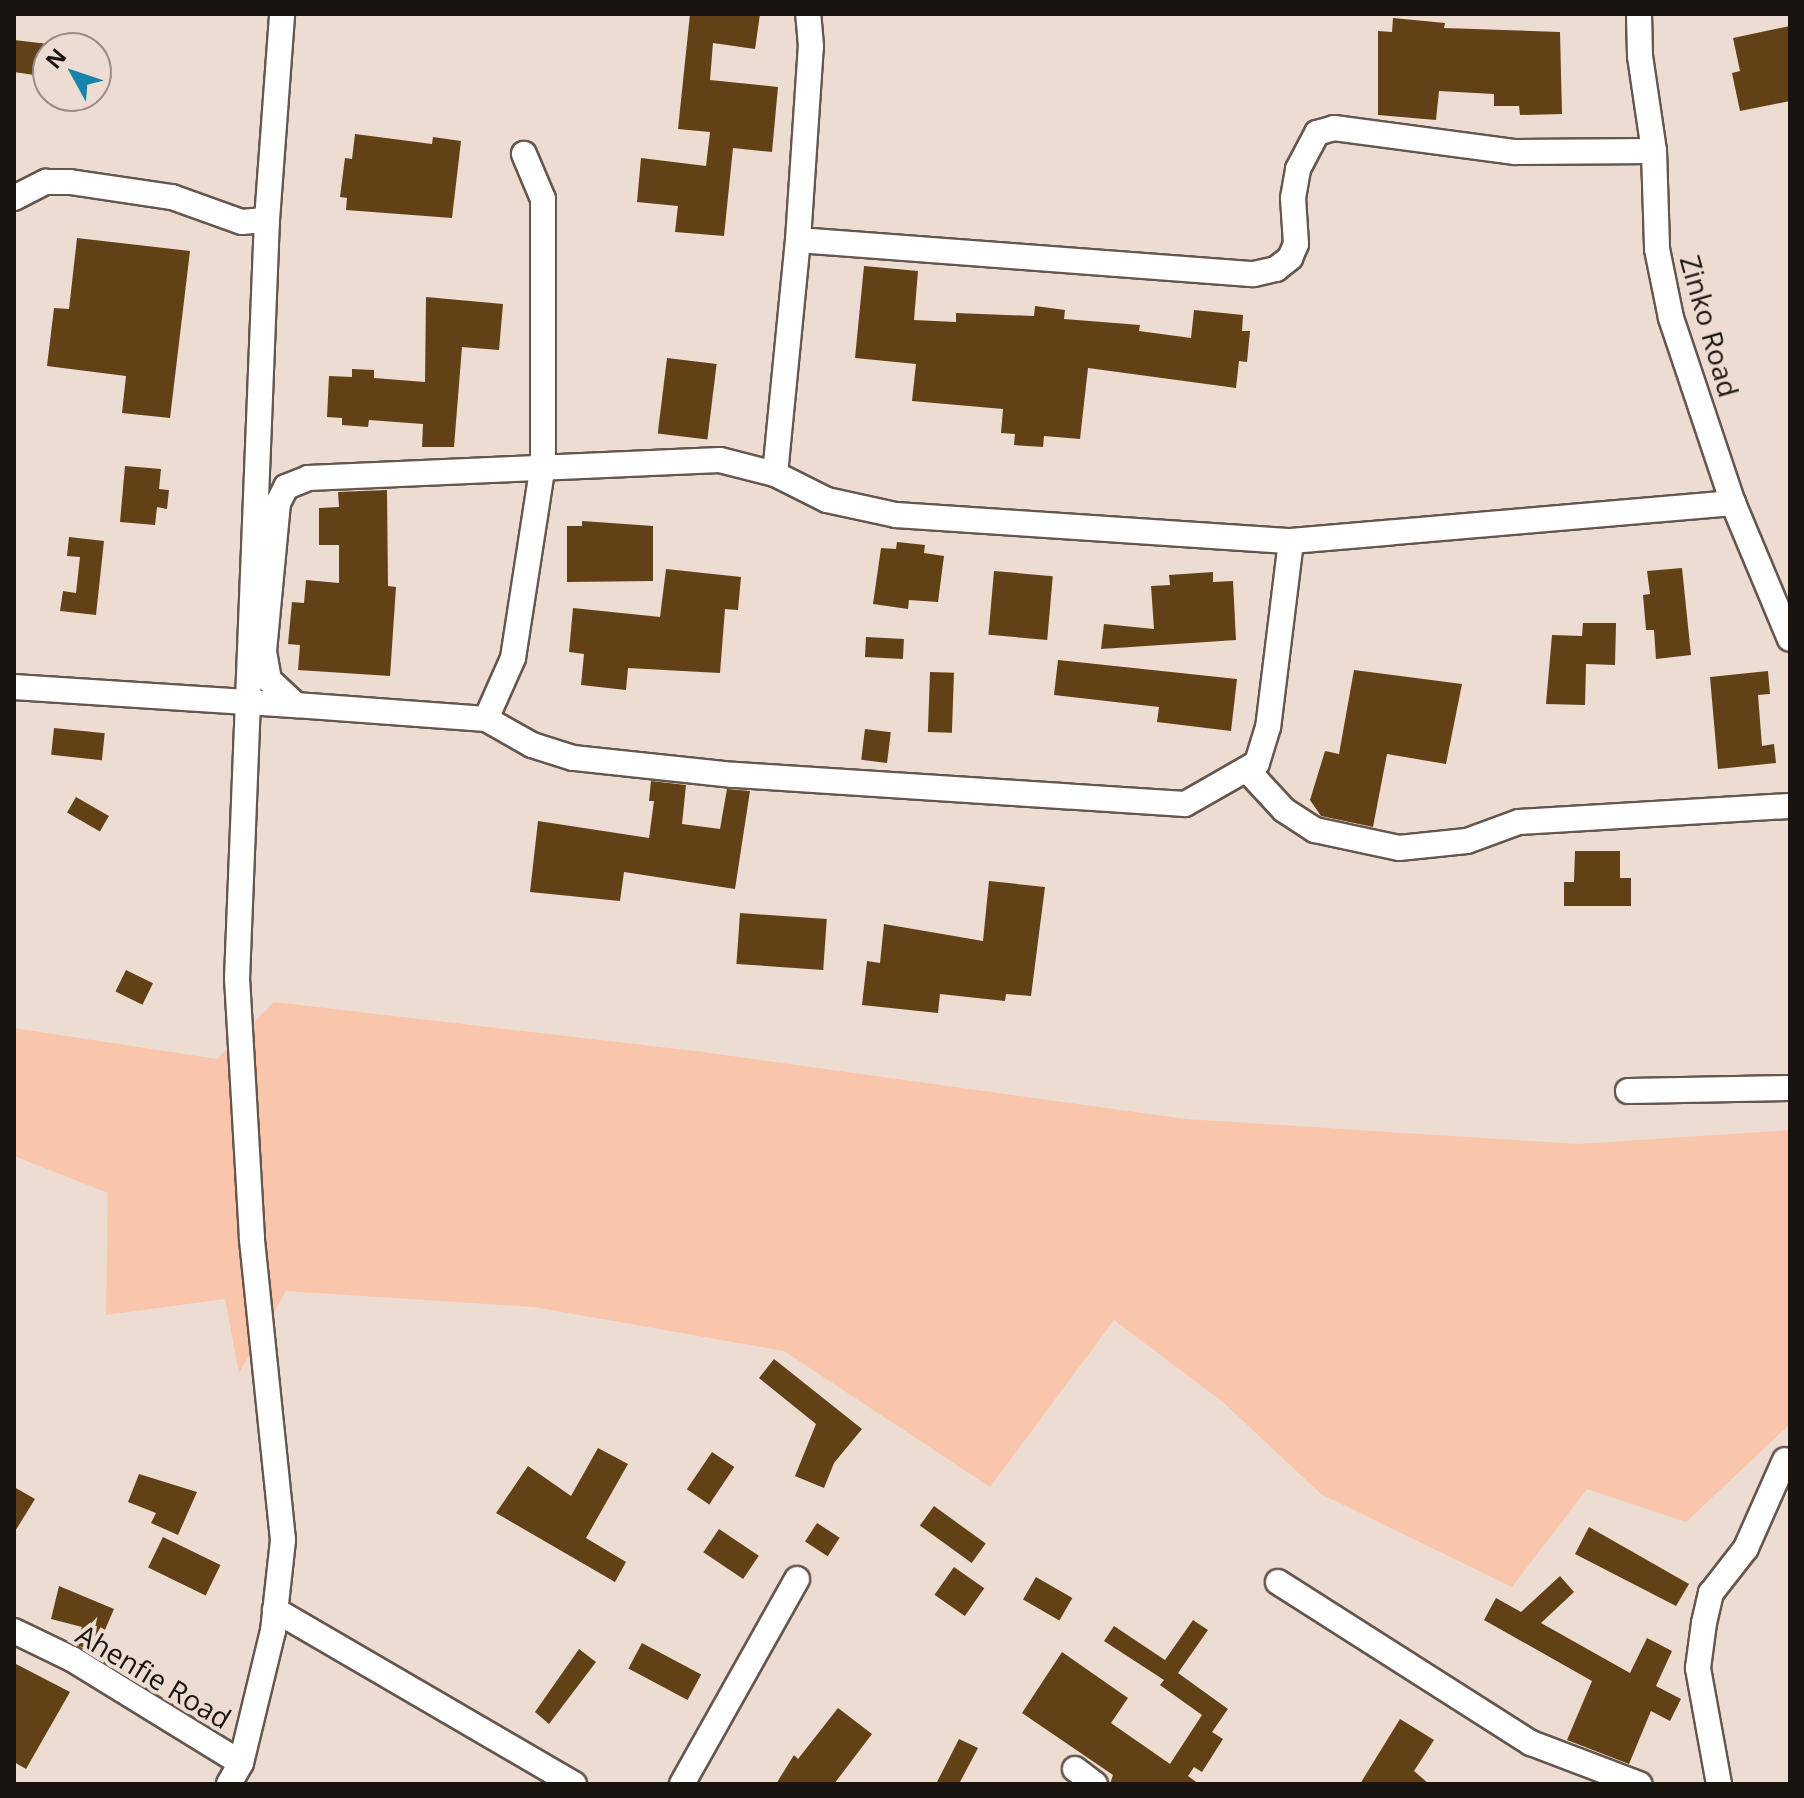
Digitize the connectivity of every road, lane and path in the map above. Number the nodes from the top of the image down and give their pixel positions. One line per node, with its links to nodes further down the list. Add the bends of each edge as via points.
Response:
1 (282, 14): 7 (street)
2 (808, 14): 8 (street, via 811,46)
3 (1639, 14): 4 (street, Zinko Road)
4 (1654, 151): 8 (street, via 1515,152 1334,128 1317,133 1298,169 1293,198 1296,244 1290,258 1276,269 1254,274); 11 (street, Zinko Road, via 1657,249 1671,318)
5 (524, 154): 9 (street, via 543,199)
6 (14, 198): 7 (street, via 46,182 70,182 172,197 242,222)
7 (267, 220): 15 (street)
8 (798, 240): 10 (street)
9 (543, 465): 10 (street, via 720,460); 16 (street, via 308,478 286,487 278,503 264,651 269,680); 17 (street, via 513,658)
10 (775, 474): 12 (street, via 827,500 896,515)
11 (1733, 503): 12 (street); 13 (street, Zinko Road)
12 (1291, 541): 18 (street, via 1268,727 1257,763)
13 (1790, 639)
14 (14, 687): 15 (street)
15 (248, 702): 16 (street); 25 (street, via 237,979 252,1238 283,1540)
16 (296, 705): 17 (street)
17 (486, 719): 18 (street, via 532,745 573,758 733,775 1185,804)
18 (1248, 771): 19 (street, via 1284,810 1315,830 1399,848 1467,841 1519,822)
19 (1790, 806)
20 (1790, 1088): 21 (street)
21 (1628, 1091)
22 (1785, 1460): 33 (street, via 1746,1548 1711,1593 1704,1623 1698,1668)
23 (797, 1579): 30 (street)
24 (1278, 1582): 32 (street, via 1531,1743)
25 (275, 1610): 28 (street); 29 (street)
26 (14, 1631): 28 (street, Ahenfie Road, via 72,1659)
27 (1075, 1769): 31 (street)
28 (235, 1774)
29 (574, 1784)
30 (682, 1784)
31 (1095, 1784)
32 (1639, 1784)
33 (1719, 1784)

